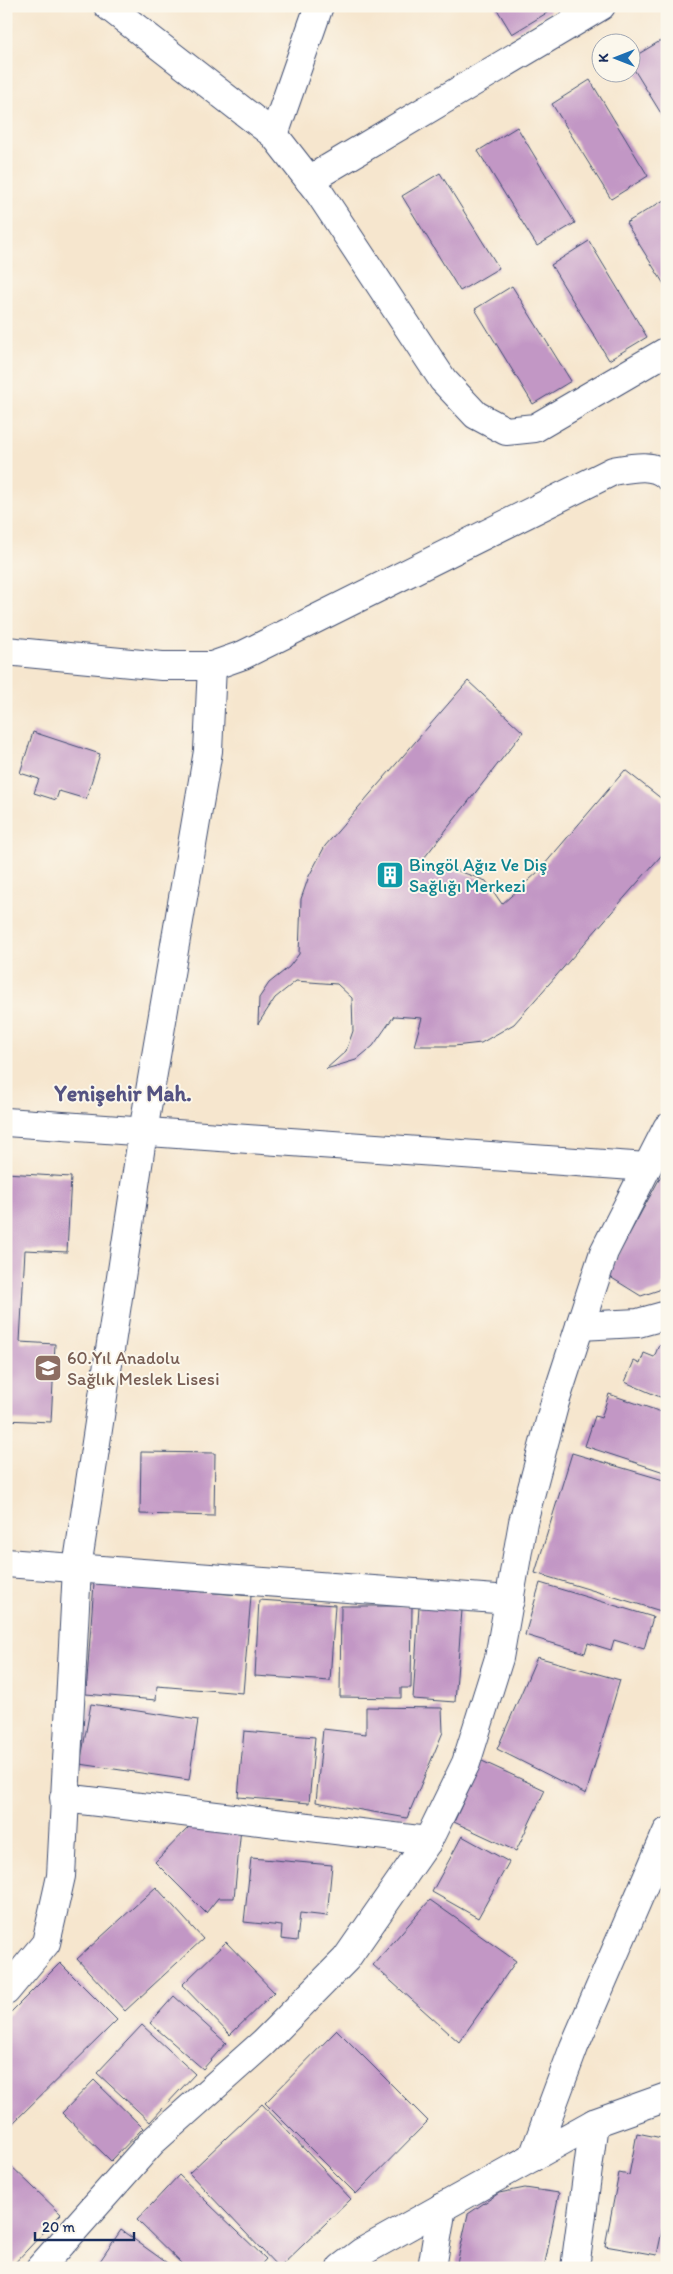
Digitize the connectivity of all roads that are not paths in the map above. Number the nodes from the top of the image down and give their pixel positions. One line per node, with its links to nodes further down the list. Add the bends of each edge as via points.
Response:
1 (108, 6): 4 (street)
2 (319, 6): 4 (street)
3 (601, 6): 5 (street)
4 (274, 135): 5 (street)
5 (309, 180): 6 (street, via 443,380 476,415 506,430 535,428)
6 (667, 351)
7 (667, 476): 9 (street, via 644,466 613,471 244,655)
8 (6, 652): 9 (street, via 162,666)
9 (212, 666): 12 (street, via 208,751)
10 (6, 1122): 12 (street)
11 (667, 1128): 13 (street)
12 (143, 1132): 13 (street); 17 (street)
13 (647, 1167): 15 (street, via 604,1252)
14 (667, 1315): 15 (street, via 638,1323)
15 (580, 1326): 18 (street, via 555,1402 523,1522)
16 (6, 1563): 17 (street)
17 (78, 1568): 18 (street); 19 (street)
18 (510, 1600): 21 (street, via 499,1658 466,1763)
19 (64, 1798): 21 (street); 22 (street, via 61,1876 46,1943)
20 (667, 1832): 25 (street, via 574,2048)
21 (428, 1841): 27 (street, via 346,1959 263,2043 152,2142)
22 (6, 1991)
23 (667, 2097): 24 (street)
24 (594, 2123): 25 (street); 30 (street)
25 (533, 2157): 26 (street)
26 (442, 2207): 28 (street, via 362,2252); 29 (street)
27 (40, 2268)
28 (342, 2268)
29 (432, 2268)
30 (574, 2268)

